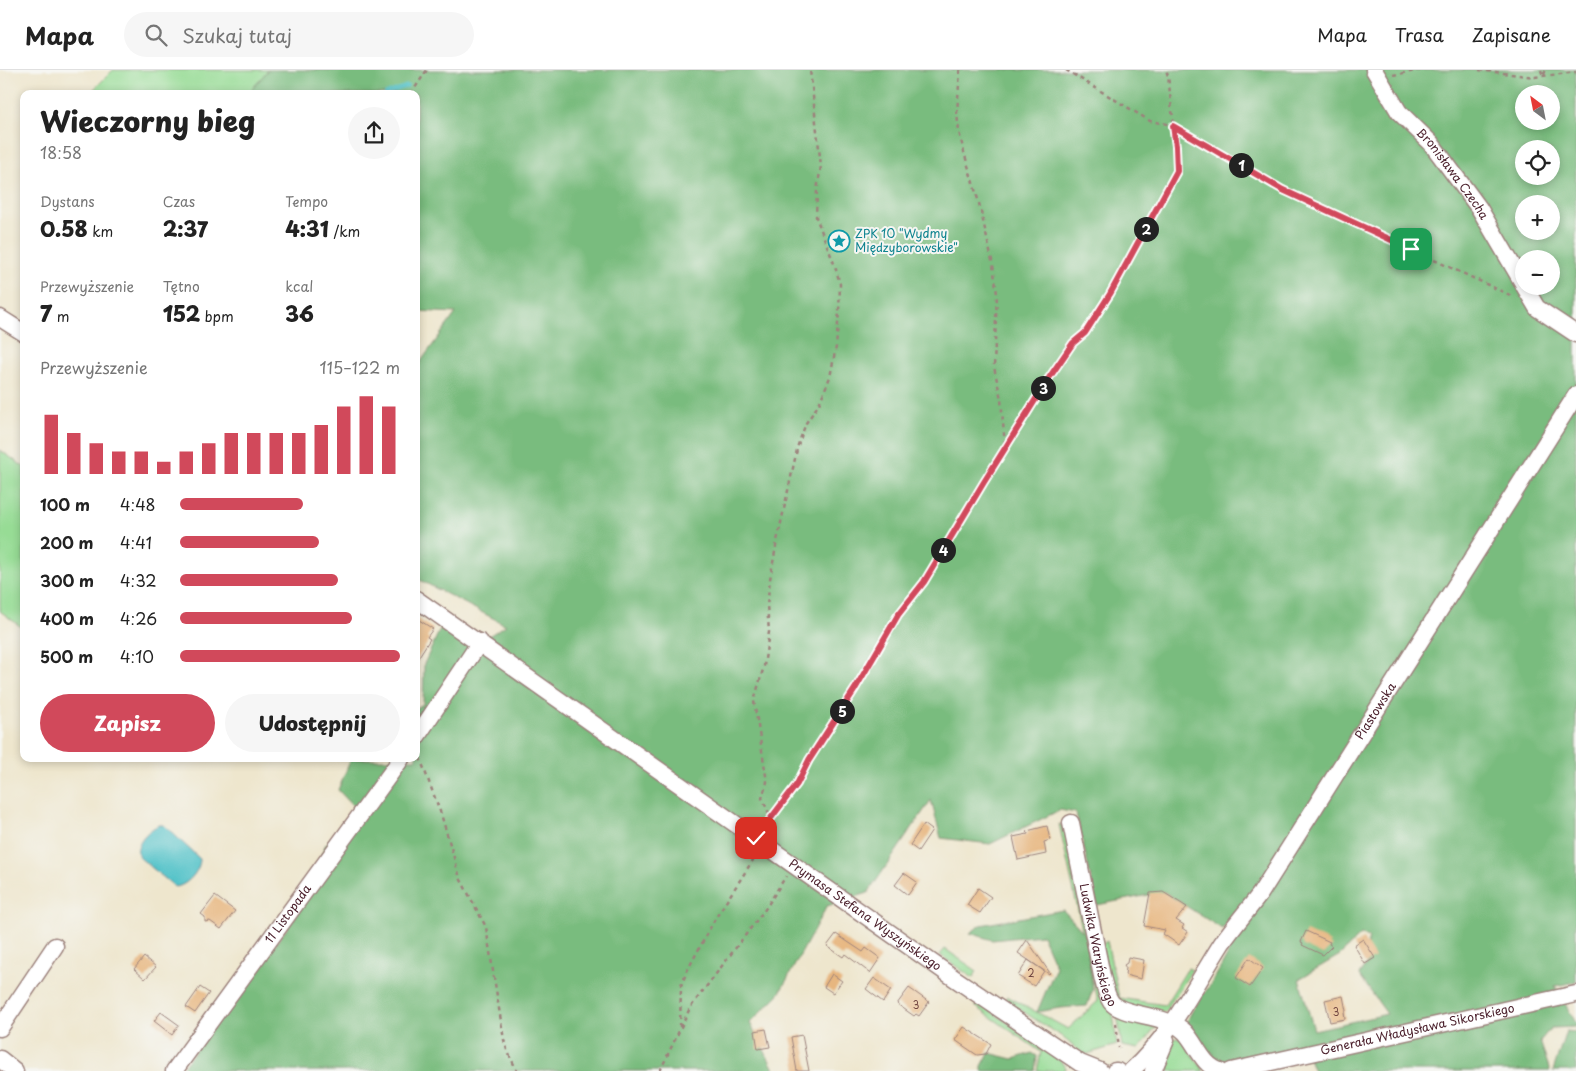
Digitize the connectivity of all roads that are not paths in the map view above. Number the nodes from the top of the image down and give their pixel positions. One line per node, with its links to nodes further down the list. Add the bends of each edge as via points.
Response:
1 (1376, 74): 2 (street, Bronisława Czecha, via 1399,112 1431,143 1479,208)
2 (1515, 270)
3 (1529, 295): 6 (street, Bronisława Czecha, via 1537,308)
4 (0, 318): 5 (street)
5 (20, 330)
6 (1576, 334)
7 (1576, 395): 15 (street, Piastowska, via 1260,894 1224,941)
8 (420, 602): 9 (street, Prymasa Stefana Wyszyńskiego)
9 (480, 642): 10 (street); 17 (street, Prymasa Stefana Wyszyńskiego, via 961,983)
10 (420, 732)
11 (399, 762): 20 (street, 11 Listopada)
12 (1070, 823): 15 (street, Ludwika Waryńskiego, via 1102,976 1110,1000 1121,1009 1154,1016)
13 (55, 946): 16 (street)
14 (1576, 994): 26 (street, Generała Władysława Sikorskiego)
15 (1172, 1024): 23 (street, Piastowska); 24 (street, Piastowska); 25 (street, via 1184,1032 1212,1068)
16 (0, 1028)
17 (1056, 1046): 21 (street, Prymasa Stefana Wyszyńskiego); 22 (street, Prymasa Stefana Wyszyńskiego)
18 (0, 1058): 19 (street)
19 (15, 1071)
20 (174, 1071)
21 (1076, 1071)
22 (1100, 1071)
23 (1131, 1071)
24 (1154, 1071)
25 (1220, 1071)
26 (1231, 1071)

